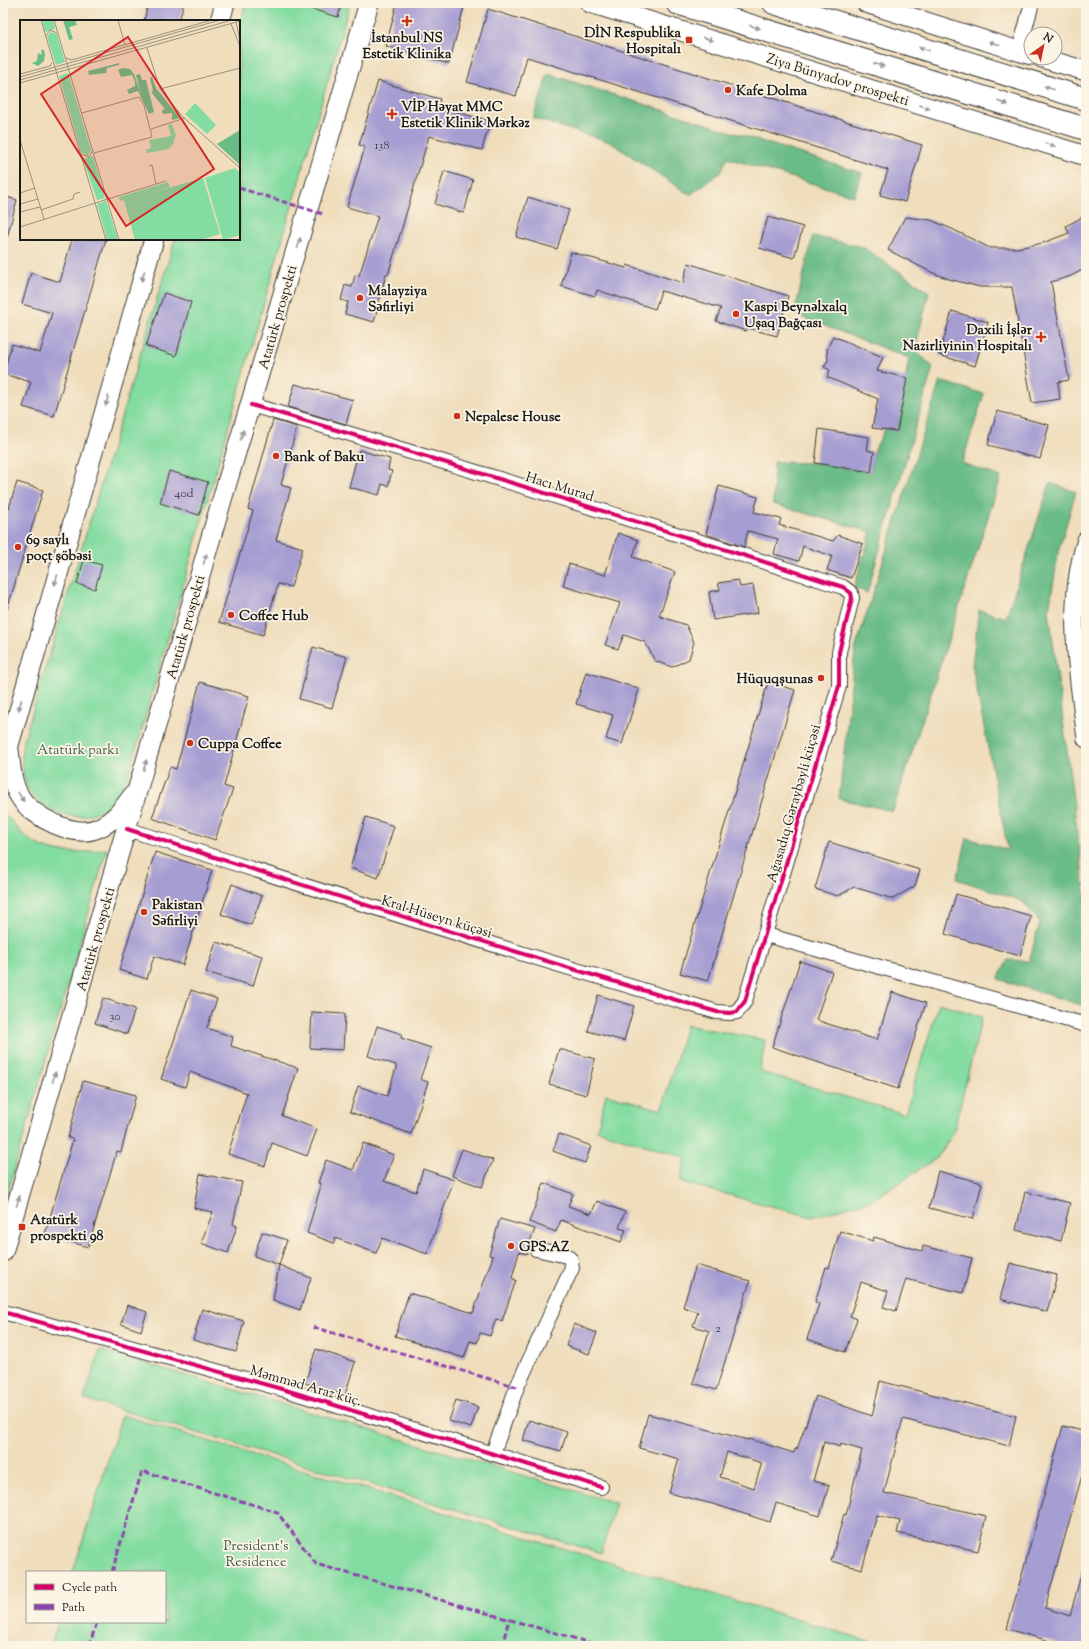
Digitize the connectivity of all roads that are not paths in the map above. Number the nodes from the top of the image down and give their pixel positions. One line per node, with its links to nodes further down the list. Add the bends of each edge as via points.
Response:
1 (225, 3): 8 (main road)
2 (369, 3): 17 (main road, Atatürk prospekti, one-way to 2)
3 (590, 3): 15 (main road, Ziya Bünyadov prospekti, one-way to 15)
4 (677, 3): 14 (main road, Ziya Bünyadov prospekti, one-way to 14)
5 (774, 3): 13 (main road, one-way to 5)
6 (866, 3): 10 (main road, one-way to 6)
7 (1032, 3): 9 (street)
8 (220, 20)
9 (1029, 26)
10 (1023, 52)
11 (1063, 64): 12 (main road)
12 (1086, 71)
13 (1086, 99)
14 (1086, 129)
15 (1086, 156)
16 (154, 240): 22 (main road, one-way to 22)
17 (251, 405): 19 (street, Hacı Murad, via 575,502 843,587 851,593); 24 (main road, Atatürk prospekti, one-way to 17)
18 (1086, 540): 20 (street, via 1076,584)
19 (851, 603): 27 (street, Ağasadıq Gəraybəyli küçəsi, via 839,652 839,686)
20 (1080, 637): 21 (street)
21 (1086, 739)
22 (9, 746): 23 (main road); 25 (main road, one-way to 25, via 13,781 20,797 32,811 48,822 63,827)
23 (3, 766)
24 (140, 784): 25 (main road, via 123,810); 26 (main road, Atatürk prospekti)
25 (96, 829): 26 (main road)
26 (127, 829): 28 (street, Kral Hüseyn küçəsi, via 326,893 717,1012 737,1012); 31 (main road, Atatürk prospekti, one-way to 26)
27 (766, 935): 28 (street, Ağasadıq Gəraybəyli küçəsi); 29 (street)
28 (742, 1008)
29 (1086, 1025)
30 (536, 1249): 33 (street, via 567,1256 571,1260 572,1268 517,1387)
31 (3, 1252)
32 (3, 1312): 33 (street, Məmməd Araz küç., via 289,1391)
33 (493, 1453): 34 (street, Məmməd Araz küç.)
34 (601, 1487)

